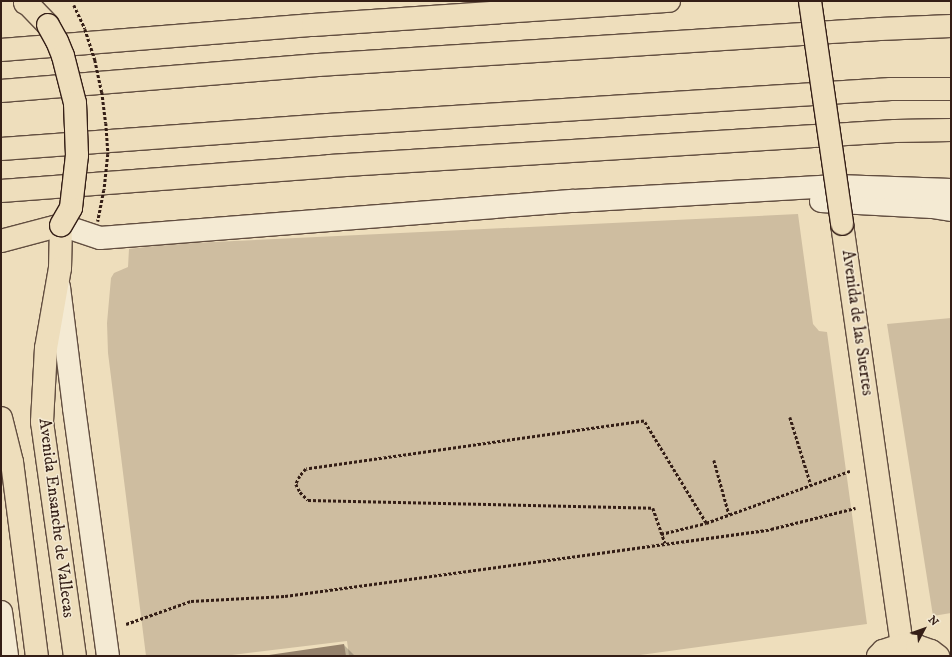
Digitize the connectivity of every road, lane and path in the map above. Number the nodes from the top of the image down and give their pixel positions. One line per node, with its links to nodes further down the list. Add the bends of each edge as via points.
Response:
1 (22, 1): 16 (main road, Avenida Ensanche de Vallecas, bridge, via 48,25 57,41 74,103 77,155 71,208)
2 (669, 1): 6 (main road)
3 (810, 1): 31 (main road, Avenida de las Suertes, bridge)
4 (74, 5): 15 (path, bridge, via 95,60 106,123 108,154)
5 (951, 26): 8 (main road, via 334,64)
6 (1, 50)
7 (951, 89): 10 (main road, via 891,89)
8 (1, 91)
9 (951, 130): 12 (main road, via 895,131 330,166)
10 (1, 149)
11 (951, 190): 13 (street, via 837,186)
12 (1, 191)
13 (574, 201): 14 (street, via 792,200 932,206); 16 (street, via 100,238)
14 (951, 210)
15 (98, 221)
16 (61, 226): 17 (main road); 18 (main road, Avenida Ensanche de Vallecas)
17 (1, 240)
18 (59, 285): 34 (main road, Avenida Ensanche de Vallecas, via 46,348 42,422); 35 (street, Avenida Ensanche de Vallecas)
19 (790, 417): 23 (path)
20 (1, 418): 33 (main road, Avenida Ensanche de Vallecas, via 12,462)
21 (714, 460): 25 (path)
22 (850, 471): 23 (path)
23 (811, 485): 25 (path)
24 (855, 508): 28 (path, via 771,529)
25 (729, 514): 26 (path)
26 (706, 523): 27 (path); 27 (path, via 644,421 306,469 296,484 308,500 653,508)
27 (662, 534): 28 (path)
28 (664, 544): 30 (path, via 285,596 191,601)
29 (1, 612): 32 (street)
30 (126, 624)
31 (902, 645): 36 (main road, via 884,651); 37 (main road, via 917,646)
32 (7, 656)
33 (37, 656)
34 (75, 656)
35 (108, 656)
36 (878, 656)
37 (938, 656)

